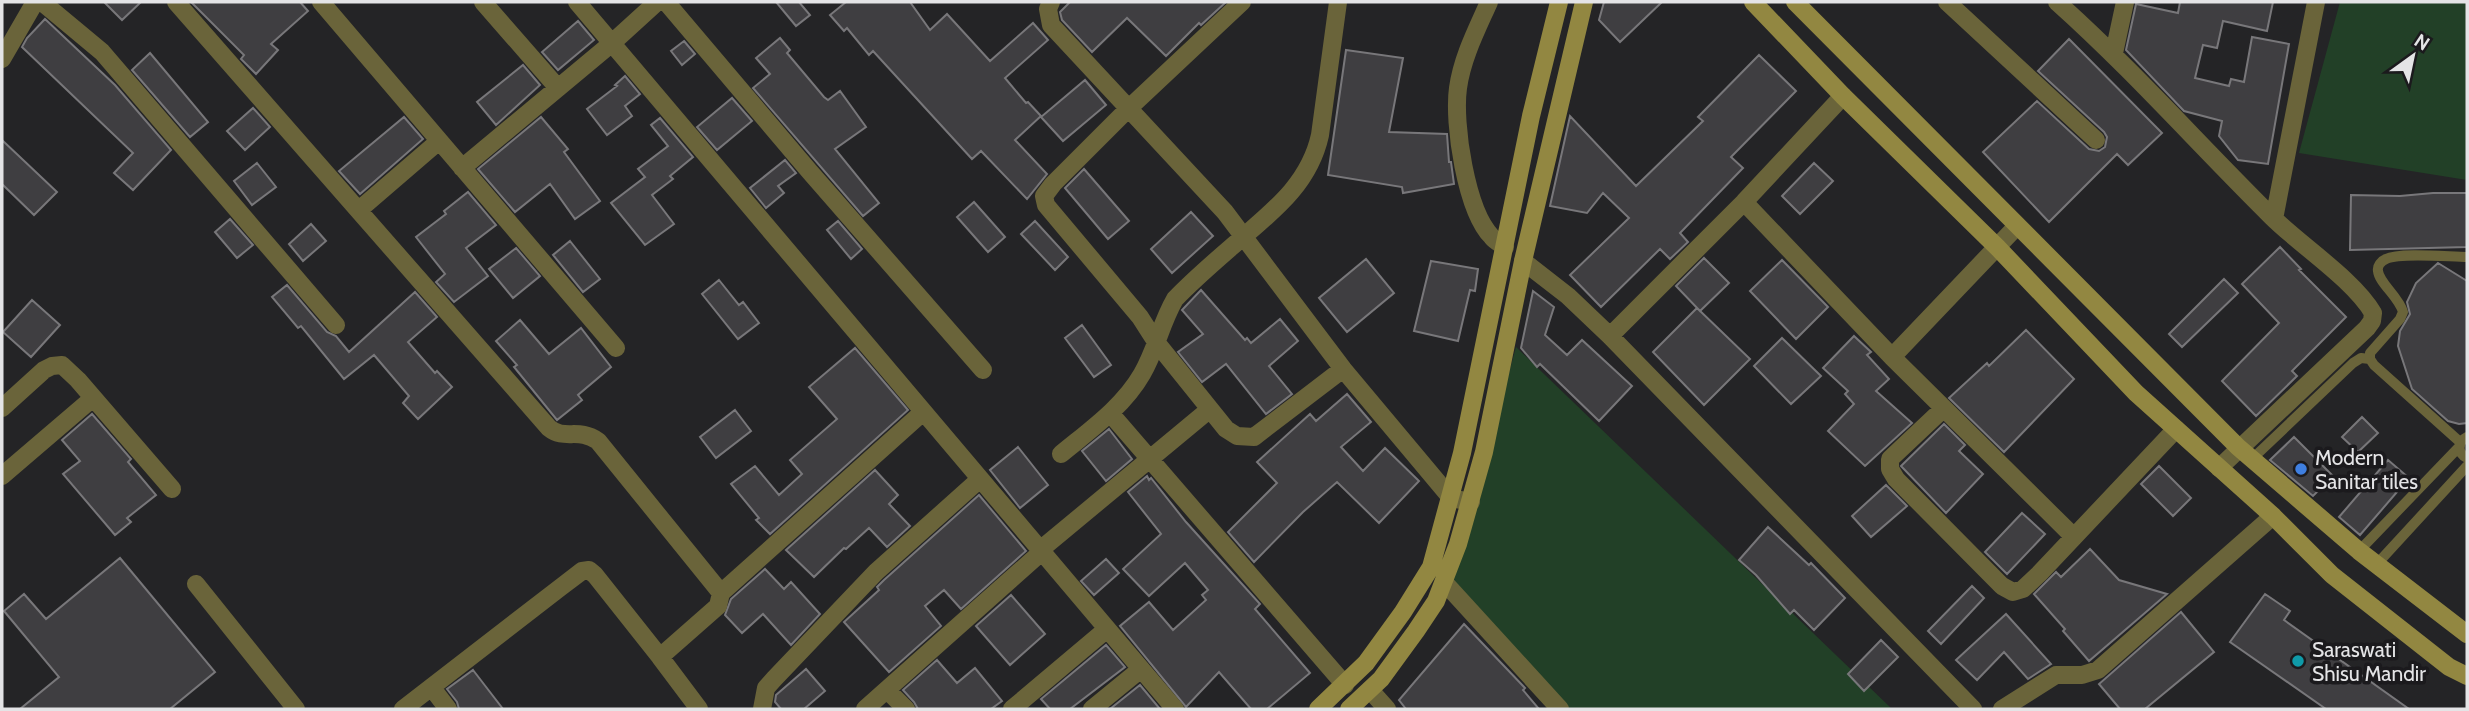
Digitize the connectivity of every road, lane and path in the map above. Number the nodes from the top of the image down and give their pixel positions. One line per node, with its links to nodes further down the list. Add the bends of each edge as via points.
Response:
1 (35, 2): 23 (street)
2 (42, 2): 39 (street, via 102,52)
3 (176, 2): 31 (street)
4 (321, 2): 28 (street)
5 (483, 2): 24 (street)
6 (577, 2): 21 (street)
7 (657, 2): 21 (street)
8 (667, 2): 46 (street)
9 (1051, 2): 26 (street, via 1051,25)
10 (1242, 2): 26 (street)
11 (1338, 2): 34 (street, via 1316,150 1301,181)
12 (1489, 2): 35 (street, via 1463,64 1457,117 1463,168 1478,214 1491,237)
13 (1559, 2): 35 (street)
14 (1584, 2): 38 (street)
15 (1753, 2): 25 (street)
16 (1795, 2): 33 (street)
17 (1947, 2): 27 (street)
18 (2057, 2): 22 (street)
19 (2125, 2): 22 (street)
20 (2316, 2): 32 (street)
21 (612, 43): 24 (street); 51 (street)
22 (2114, 53): 32 (street)
23 (2, 59)
24 (558, 88): 29 (street)
25 (1843, 96): 30 (street); 36 (street)
26 (1128, 109): 34 (street); 41 (street, via 1044,196 1046,205)
27 (2096, 139)
28 (439, 141): 29 (street); 31 (street)
29 (462, 168): 42 (street)
30 (1744, 202): 40 (street); 43 (street)
31 (360, 209): 73 (street, via 549,428 598,441)
32 (2274, 219): 55 (street, via 2359,293 2372,321)
33 (2017, 226): 36 (street); 55 (street)
34 (1244, 236): 41 (street, via 1175,299); 45 (street)
35 (1505, 247): 64 (street)
36 (1998, 248): 43 (street); 53 (street)
37 (2467, 257): 44 (lane, via 2393,257 2380,262 2378,275 2403,312)
38 (1523, 261): 40 (street); 65 (street)
39 (336, 326)
40 (1609, 336): 97 (street)
41 (1156, 342): 49 (street); 52 (street, via 1141,376)
42 (616, 348)
43 (1892, 357): 50 (street)
44 (2370, 359): 54 (lane); 55 (lane, via 2353,363)
45 (1343, 369): 49 (street, via 1254,436 1237,436); 64 (street)
46 (983, 370)
47 (93, 398): 48 (street, via 62,365 52,366); 61 (street); 63 (street)
48 (2, 408)
49 (1210, 409): 58 (street)
50 (1943, 409): 67 (street); 67 (street, via 1890,459 1890,469 2002,586 2013,592 2023,589)
51 (923, 412): 62 (street); 73 (street)
52 (1110, 413): 56 (street); 58 (street)
53 (2176, 429): 60 (street); 67 (street)
54 (2462, 441): 57 (lane, via 2461,453); 69 (lane)
55 (2245, 453): 60 (street); 69 (street)
56 (1061, 454)
57 (2467, 458)
58 (1150, 460): 68 (street); 79 (street)
59 (2467, 466): 70 (lane)
60 (2219, 468): 66 (street)
61 (2, 476)
62 (980, 479): 68 (street); 87 (street, via 876,572 792,659 766,688)
63 (172, 489)
64 (1451, 498): 65 (street); 79 (street, via 1430,567 1384,640)
65 (1471, 502): 71 (street)
66 (2273, 516): 78 (street, via 2332,575); 98 (street, via 2098,670 2056,675)
67 (2074, 537)
68 (1040, 550): 74 (street); 81 (street)
69 (2359, 551): 70 (street)
70 (2376, 565): 75 (street)
71 (1444, 582): 82 (street, via 1409,641); 96 (street)
72 (196, 584): 83 (street)
73 (720, 593): 76 (street, via 718,606)
74 (1107, 629): 77 (street); 90 (street)
75 (2467, 634)
76 (660, 657): 80 (street, via 589,570); 86 (street)
77 (1141, 669): 91 (street); 92 (street)
78 (2467, 677)
79 (1345, 685): 93 (street)
80 (432, 688): 84 (street); 85 (street)
81 (887, 690): 88 (street); 89 (street)
82 (1370, 690): 94 (street); 95 (street)
83 (296, 709)
84 (403, 709)
85 (448, 709)
86 (699, 709)
87 (762, 709)
88 (865, 709)
89 (906, 709)
90 (1012, 709)
91 (1092, 709)
92 (1175, 709)
93 (1318, 709)
94 (1349, 709)
95 (1387, 709)
96 (1560, 709)
97 (1973, 709)
98 (2002, 709)

